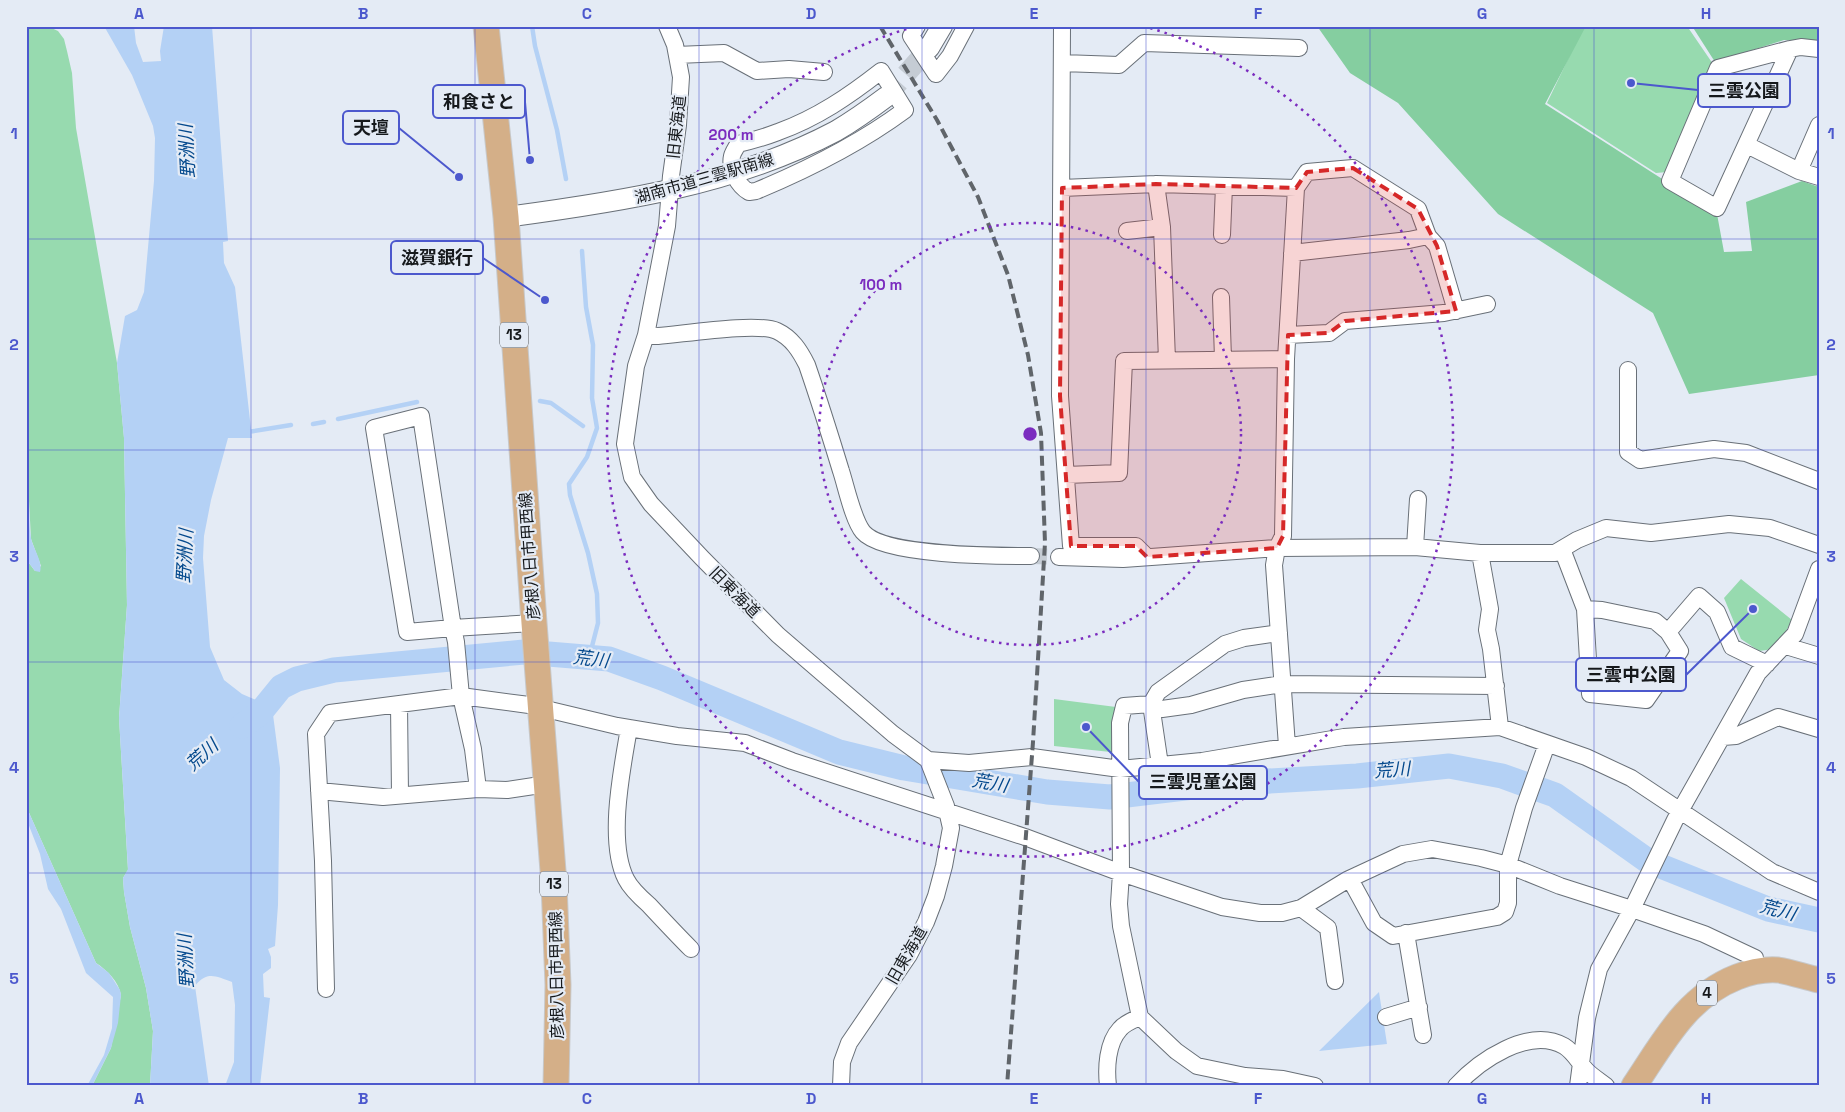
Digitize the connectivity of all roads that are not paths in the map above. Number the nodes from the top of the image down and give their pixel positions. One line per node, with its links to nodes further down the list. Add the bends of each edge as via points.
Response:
1 (486, 26): 25 (main road, 彦根八日市甲西線 / 13)
2 (667, 26): 11 (street, 旧東海道)
3 (917, 26): 5 (street, via 911,36 936,74)
4 (942, 26): 7 (street)
5 (966, 26)
6 (1062, 26): 12 (street)
7 (929, 48)
8 (1299, 48): 12 (street, via 1144,43 1118,65)
9 (1790, 49): 10 (street); 16 (street); 16 (street, via 1718,68 1670,180 1717,208)
10 (1819, 49)
11 (677, 55): 13 (street, via 724,53 757,71); 24 (street, 旧東海道, via 681,77)
12 (1062, 63): 22 (street)
13 (824, 72)
14 (886, 97): 18 (street, 湖南市道三雲駅南線, via 820,139)
15 (1819, 125): 17 (street)
16 (1747, 146): 17 (street)
17 (1799, 171): 19 (street)
18 (734, 172): 18 (street, via 732,156 738,144 778,133 809,119 835,105 881,71 905,110 876,132 832,157 756,191 745,190); 24 (street, 湖南市道三雲駅南線)
19 (1819, 177)
20 (1156, 184): 21 (street); 22 (street); 26 (street)
21 (1224, 186): 23 (street); 28 (street)
22 (1062, 188): 40 (street, via 1060,396)
23 (1296, 188): 29 (street, via 1308,172 1353,168 1418,209); 30 (street)
24 (670, 191): 25 (street, 湖南市道三雲駅南線); 34 (street, 旧東海道, via 667,226)
25 (506, 217): 55 (main road, 彦根八日市甲西線 / 13)
26 (1162, 227): 27 (street); 38 (street)
27 (1127, 231)
28 (1222, 235)
29 (1428, 236): 30 (street); 33 (street, via 1437,246)
30 (1292, 253): 35 (street)
31 (1221, 297): 36 (street)
32 (1487, 304): 33 (street)
33 (1456, 311): 35 (street, via 1345,322 1329,333)
34 (646, 335): 48 (street, via 765,327 777,331 798,348 807,365 848,496 863,532 892,546 983,556); 73 (street, 旧東海道, via 636,366 625,444 632,477 651,504 778,635)
35 (1288, 335): 37 (street)
36 (1223, 359): 37 (street); 38 (street)
37 (1286, 359): 45 (street, via 1283,536)
38 (1167, 360): 40 (street, via 1124,361 1119,473)
39 (1628, 370): 41 (street, via 1628,452 1640,460 1714,449 1746,453)
40 (1066, 475): 50 (street, via 1070,546 1136,546)
41 (1819, 481)
42 (1418, 499): 44 (street)
43 (1819, 545): 46 (street, via 1770,528 1729,524 1651,534 1606,528)
44 (1415, 547): 45 (street); 47 (street)
45 (1277, 548): 50 (street); 56 (street, via 1274,565)
46 (1562, 548): 47 (street, via 1555,553); 53 (street)
47 (1480, 553): 62 (street, via 1490,608 1487,630)
48 (1031, 556)
49 (1059, 557): 50 (street)
50 (1147, 558)
51 (1819, 569): 52 (street)
52 (1815, 588): 58 (street, via 1795,634)
53 (1585, 610): 54 (street, via 1602,610 1654,621); 54 (street, via 1590,694 1646,700 1680,651)
54 (1668, 632): 60 (street, via 1699,596 1716,612 1732,647)
55 (534, 633): 57 (street); 66 (main road, 彦根八日市甲西線 / 13)
56 (1279, 633): 61 (street); 65 (street, via 1224,644 1158,692)
57 (455, 635): 57 (street, via 422,416 374,428 407,632); 63 (street)
58 (1786, 646): 59 (street); 60 (street)
59 (1819, 656)
60 (1767, 664): 70 (street, via 1758,673)
61 (1283, 684): 62 (street); 65 (street, via 1243,690 1192,705 1162,709); 72 (street)
62 (1496, 686): 67 (street)
63 (460, 693): 64 (street); 66 (street); 77 (street)
64 (399, 704): 78 (street, via 330,713 316,734); 79 (street)
65 (1151, 704): 74 (street); 75 (street, via 1124,706 1120,723)
66 (541, 708): 68 (street); 76 (main road, 彦根八日市甲西線 / 13)
67 (1500, 727): 71 (street); 72 (street, via 1344,737)
68 (629, 728): 80 (street, via 745,743 792,761); 89 (street, via 618,790 620,861 627,880)
69 (1819, 729): 70 (street, via 1778,716 1736,736)
70 (1723, 737): 81 (street)
71 (1547, 744): 81 (street, via 1586,757 1631,778); 82 (street)
72 (1287, 746): 74 (street)
73 (928, 760): 75 (street, via 969,763 1032,757); 80 (street, 旧東海道)
74 (1160, 765): 75 (street)
75 (1120, 774): 83 (street)
76 (547, 784): 77 (street, via 507,790); 99 (main road, 彦根八日市甲西線 / 13, via 558,985)
77 (478, 789): 79 (street)
78 (319, 791): 79 (street, via 383,797); 93 (street)
79 (400, 795)
80 (947, 808): 83 (street); 100 (street, 旧東海道, via 951,828 944,866 926,922 909,955 849,1044 842,1062)
81 (1678, 816): 85 (street, via 1772,872); 87 (street)
82 (1508, 865): 84 (street, via 1432,849 1403,854); 87 (street); 88 (street, via 1505,912 1497,917)
83 (1121, 872): 86 (street, via 1222,907 1260,913 1282,913); 95 (street, via 1121,926)
84 (1350, 879): 86 (street); 88 (street, via 1374,923 1393,936)
85 (1819, 892)
86 (1302, 908): 92 (street, via 1328,928)
87 (1632, 909): 90 (street, via 1704,934 1755,958); 98 (street, via 1599,969 1587,1018)
88 (1406, 933): 94 (street)
89 (691, 949)
90 (1757, 971): 91 (main road, 4, via 1777,970); 106 (main road, 4, via 1714,988 1698,999 1676,1024)
91 (1819, 980)
92 (1335, 981)
93 (326, 989)
94 (1419, 1007): 96 (street); 97 (street)
95 (1140, 1016): 101 (street, via 1119,1029 1113,1040 1106,1068); 102 (street, via 1176,1051 1197,1066)
96 (1386, 1017)
97 (1424, 1034)
98 (1581, 1064): 103 (street, via 1566,1047 1552,1040 1537,1041 1502,1050); 104 (street); 105 (street)
99 (556, 1086)
100 (840, 1086)
101 (1108, 1086)
102 (1315, 1086)
103 (1456, 1086)
104 (1578, 1086)
105 (1606, 1086)
106 (1634, 1086)

